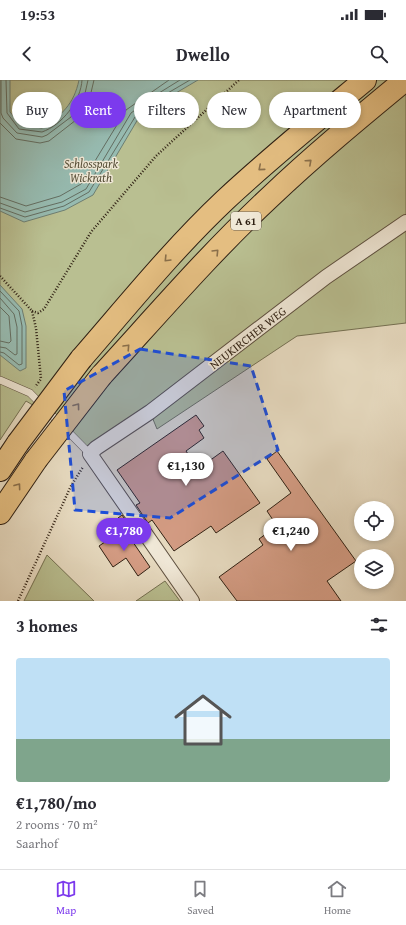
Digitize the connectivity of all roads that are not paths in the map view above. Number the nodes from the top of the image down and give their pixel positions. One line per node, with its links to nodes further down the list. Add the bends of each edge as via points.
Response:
1 (365, 80): 6 (highway, A 61, one-way to 6, bridge, via 224,200 162,264 81,359)
2 (405, 80): 7 (highway, A 61, one-way to 2, bridge, via 36,460 101,376 207,261 269,198)
3 (406, 222): 5 (street, NEUKIRCHER WEG, via 326,277 185,386)
4 (0, 380): 5 (lane, via 30,392)
5 (90, 454): 8 (street)
6 (0, 470)
7 (0, 513)
8 (192, 601)

